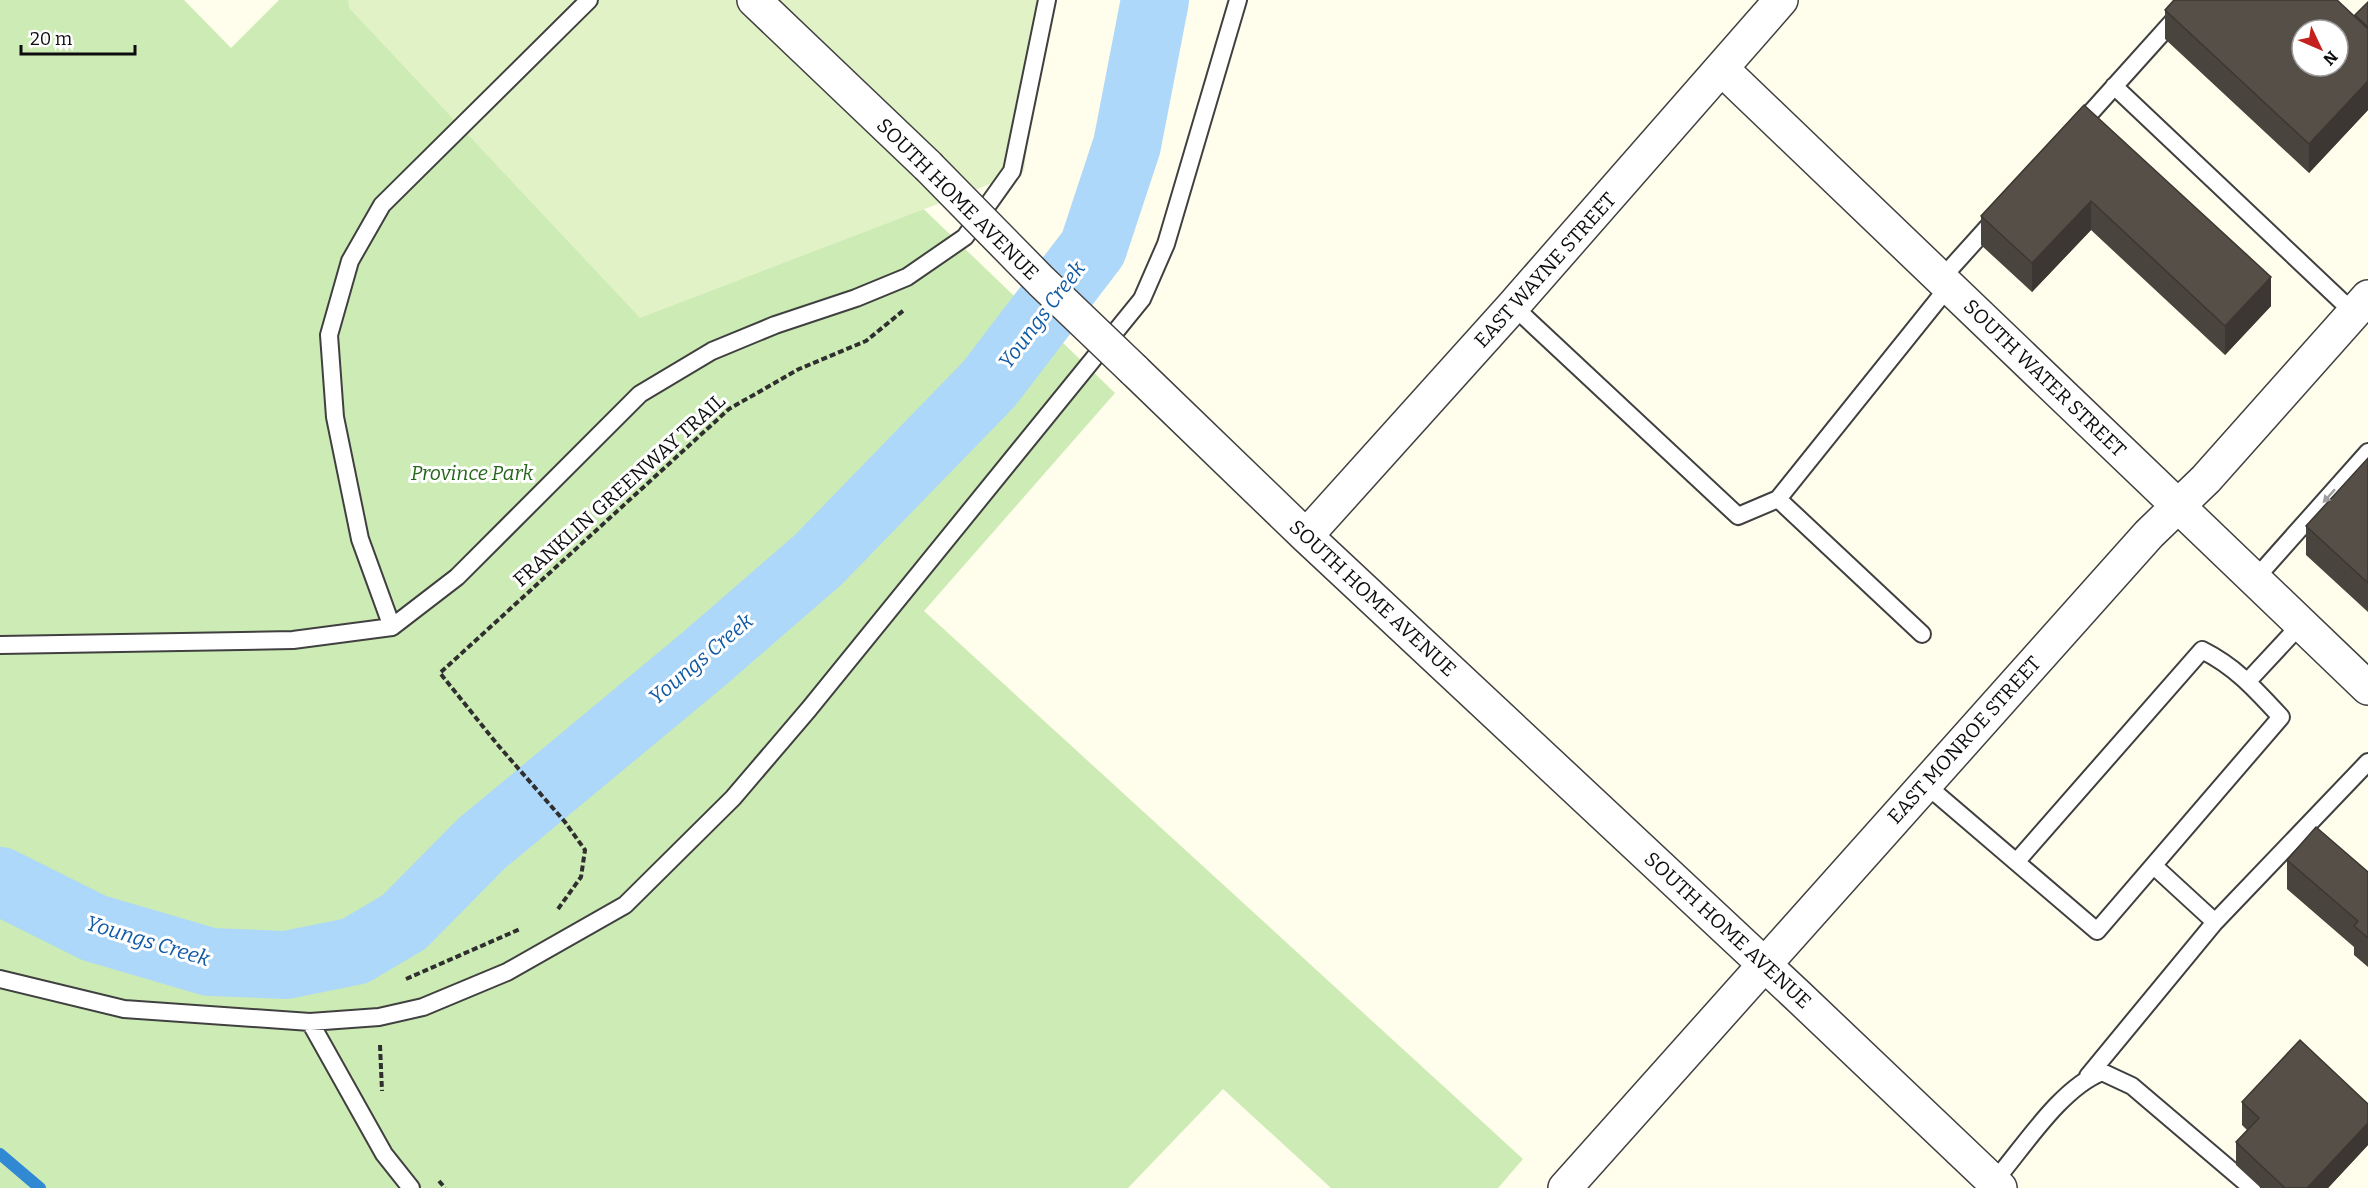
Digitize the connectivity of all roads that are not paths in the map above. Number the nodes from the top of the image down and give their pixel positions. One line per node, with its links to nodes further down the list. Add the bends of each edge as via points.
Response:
1 (589, 0): 20 (lane, via 382,205 350,261 329,335 335,417 360,539)
2 (754, 0): 17 (street, SOUTH HOME AVENUE, bridge)
3 (1047, 0): 20 (lane, via 1012,171 965,237 907,278 712,351 640,394 457,577)
4 (1238, 0): 32 (lane, via 1166,244 1142,299 733,798 625,905 507,972 423,1007 379,1017)
5 (1781, 0): 7 (street, EAST WAYNE STREET)
6 (2192, 0): 8 (lane)
7 (1722, 69): 11 (street, SOUTH WATER STREET); 13 (street, EAST WAYNE STREET)
8 (2114, 86): 9 (lane); 12 (lane)
9 (2067, 139)
10 (2004, 209): 11 (lane)
11 (1945, 283): 15 (lane); 16 (street, SOUTH WATER STREET)
12 (2361, 305): 16 (street, EAST MONROE STREET, via 2206,479)
13 (1514, 306): 15 (lane, via 1738,516); 17 (street, EAST WAYNE STREET)
14 (2368, 452): 18 (lane, one-way to 18)
15 (1778, 499): 21 (lane)
16 (2178, 504): 18 (street, SOUTH WATER STREET); 26 (street, EAST MONROE STREET)
17 (1306, 536): 30 (street, SOUTH HOME AVENUE)
18 (2255, 579): 19 (street, SOUTH WATER STREET)
19 (2301, 624): 23 (lane); 24 (street, SOUTH WATER STREET)
20 (392, 627): 22 (lane, via 293,640)
21 (1922, 634)
22 (0, 645)
23 (2248, 681): 27 (lane, via 2224,661 2202,650); 28 (lane, via 2281,717)
24 (2368, 688)
25 (2368, 762): 29 (lane)
26 (1925, 784): 27 (lane); 30 (street, EAST MONROE STREET)
27 (2017, 861): 28 (lane, via 2097,931)
28 (2154, 866): 29 (lane)
29 (2215, 922): 33 (lane)
30 (1765, 965): 34 (street, SOUTH HOME AVENUE); 36 (street, EAST MONROE STREET)
31 (0, 979): 32 (lane, via 124,1009)
32 (310, 1022): 35 (lane, via 384,1154)
33 (2086, 1078): 34 (lane, via 2050,1114); 37 (lane, via 2102,1071 2132,1086)
34 (1994, 1186)
35 (411, 1188)
36 (1565, 1188)
37 (2252, 1188)

